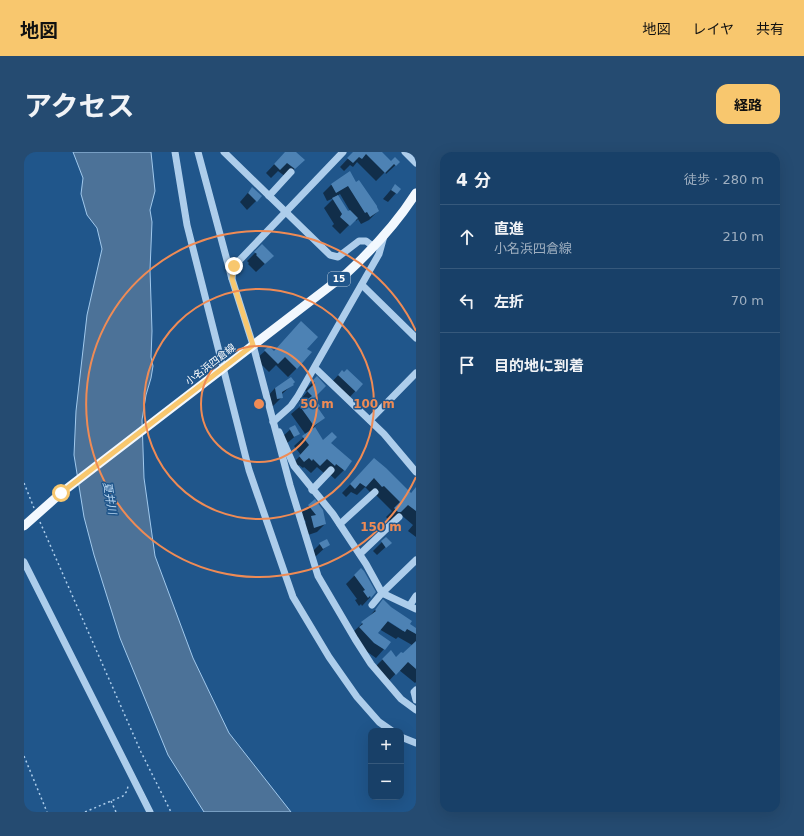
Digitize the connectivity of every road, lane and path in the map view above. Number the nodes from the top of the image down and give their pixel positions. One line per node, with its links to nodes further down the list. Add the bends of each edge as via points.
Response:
1 (175, 152): 41 (street, via 187,225 249,470 293,597 329,657 358,697)
2 (224, 152): 9 (street)
3 (343, 152): 10 (street)
4 (405, 152): 6 (street)
5 (200, 153): 13 (street)
6 (416, 163)
7 (291, 172): 9 (street)
8 (416, 193): 11 (main road, 小名浜四倉線 / 15)
9 (269, 196): 10 (street)
10 (286, 212): 12 (street, via 330,255 338,257 359,241 366,241); 13 (street, via 234,266)
11 (384, 236): 12 (main road, 小名浜四倉線 / 15); 14 (street, via 379,254)
12 (374, 247): 16 (main road, 小名浜四倉線 / 15, via 347,273)
13 (232, 279): 16 (street)
14 (362, 285): 15 (street); 17 (street)
15 (416, 338)
16 (250, 347): 20 (street); 30 (main road, 小名浜四倉線 / 15, via 61,493)
17 (315, 368): 19 (street); 20 (street, via 291,406)
18 (416, 373): 19 (street)
19 (370, 420): 22 (street)
20 (274, 425): 24 (street, via 294,466); 40 (street, via 318,576 371,664 401,699)
21 (331, 470): 24 (street)
22 (416, 472)
23 (24, 484): 26 (path)
24 (312, 490): 29 (street)
25 (375, 492): 29 (street)
26 (36, 511)
27 (399, 517): 31 (street)
28 (39, 518): 51 (path, via 141,752)
29 (340, 524): 31 (street)
30 (24, 526)
31 (360, 554): 34 (street)
32 (416, 560): 34 (street)
33 (24, 562): 45 (street)
34 (382, 593): 36 (street); 37 (street)
35 (416, 596): 37 (street)
36 (372, 605)
37 (413, 607)
38 (416, 690): 39 (street)
39 (416, 700)
40 (416, 710)
41 (388, 728)
42 (404, 738): 43 (street)
43 (416, 743)
44 (24, 756): 47 (path)
45 (127, 768): 46 (path, via 127,791 123,796); 50 (street)
46 (111, 801): 48 (path); 49 (path)
47 (47, 812)
48 (85, 812)
49 (116, 812)
50 (150, 812)
51 (171, 812)

